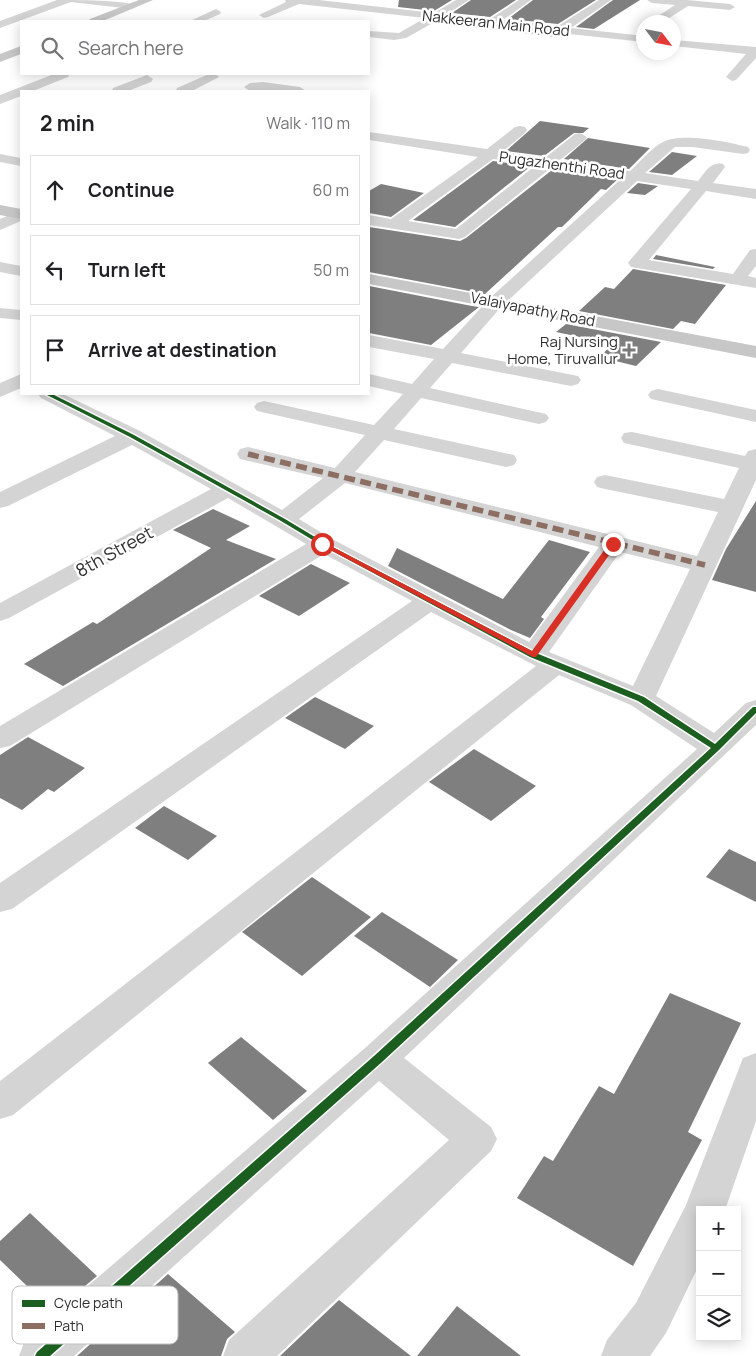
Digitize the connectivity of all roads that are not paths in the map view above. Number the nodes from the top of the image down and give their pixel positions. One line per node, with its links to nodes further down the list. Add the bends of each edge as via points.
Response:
1 (67, 0): 24 (street)
2 (74, 0): 12 (street)
3 (148, 0): 12 (main road)
4 (294, 0): 10 (street, Nakkeeran Main Road); 16 (street)
5 (397, 0): 13 (street)
6 (464, 0): 18 (street)
7 (526, 0): 23 (street)
8 (606, 0): 25 (street)
9 (652, 0): 11 (street)
10 (328, 3): 13 (street, Nakkeeran Main Road); 15 (street)
11 (686, 3): 17 (street); 22 (street, via 730,7)
12 (132, 6): 20 (main road)
13 (376, 10): 18 (street, Nakkeeran Main Road); 19 (street)
14 (216, 12): 21 (street)
15 (312, 13)
16 (264, 15)
17 (667, 15)
18 (435, 16): 23 (street, Nakkeeran Main Road); 27 (street, via 399,37)
19 (361, 17)
20 (97, 20)
21 (197, 20)
22 (715, 20)
23 (491, 22): 25 (street, Nakkeeran Main Road)
24 (0, 25)
25 (560, 30): 28 (street, Nakkeeran Main Road)
26 (701, 32): 30 (street)
27 (370, 34)
28 (636, 42)
29 (681, 44): 30 (street)
30 (686, 44): 31 (street); 33 (street)
31 (681, 48)
32 (20, 50): 34 (main road)
33 (756, 52): 38 (street)
34 (0, 58)
35 (61, 75): 41 (street)
36 (272, 75): 42 (street)
37 (214, 77): 46 (street)
38 (732, 77)
39 (147, 79): 45 (street)
40 (8, 84): 41 (street)
41 (30, 87): 43 (street); 44 (street)
42 (246, 89): 47 (street, via 263,86)
43 (23, 90)
44 (48, 90)
45 (120, 90)
46 (184, 90)
47 (293, 90)
48 (20, 91): 49 (street)
49 (0, 100)
50 (520, 130): 55 (street)
51 (370, 136): 55 (street, Pugazhenthi Road)
52 (580, 137): 58 (street)
53 (744, 149): 60 (street, via 671,142)
54 (20, 152): 56 (street)
55 (489, 155): 58 (street, Pugazhenthi Road); 67 (street)
56 (3, 158): 57 (street)
57 (20, 162)
58 (549, 164): 60 (street, Pugazhenthi Road); 67 (street, via 460,234)
59 (718, 167): 61 (street)
60 (635, 175): 61 (street, Pugazhenthi Road); 75 (street)
61 (702, 186): 62 (street, Pugazhenthi Road); 73 (street, via 637,263)
62 (756, 194)
63 (0, 210): 64 (main road)
64 (20, 214)
65 (20, 215): 68 (street)
66 (370, 220): 67 (street)
67 (394, 224)
68 (0, 225)
69 (756, 254): 73 (street)
70 (0, 267): 71 (street)
71 (20, 271)
72 (370, 279): 75 (main road, Valaiyapathy Road)
73 (737, 280): 74 (street)
74 (756, 283)
75 (496, 302): 79 (main road, Valaiyapathy Road); 80 (street)
76 (0, 314): 77 (street)
77 (20, 315)
78 (370, 341): 80 (street)
79 (756, 352)
80 (448, 356): 84 (street); 87 (street)
81 (0, 370): 82 (street)
82 (20, 380)
83 (370, 380): 87 (street)
84 (571, 380)
85 (20, 381): 86 (street)
86 (0, 391)
87 (416, 391): 92 (street); 93 (street)
88 (50, 395): 94 (street)
89 (658, 395): 91 (street)
90 (264, 407): 93 (street)
91 (756, 416)
92 (539, 418)
93 (379, 433): 97 (street); 99 (street)
94 (132, 436): 101 (street); 102 (street)
95 (632, 438): 98 (street)
96 (248, 454): 99 (street)
97 (506, 460)
98 (754, 460): 103 (street)
99 (341, 475): 104 (street); 106 (street)
100 (606, 482): 103 (street)
101 (228, 488): 104 (street); 109 (street, 8th Street)
102 (0, 501)
103 (732, 508): 107 (street)
104 (284, 520): 105 (street)
105 (322, 544): 108 (street); 113 (street)
106 (613, 544): 107 (street); 110 (street)
107 (705, 565): 111 (street)
108 (431, 600): 110 (street); 115 (street)
109 (0, 613)
110 (545, 660): 111 (street); 118 (street)
111 (641, 699): 114 (street)
112 (756, 709): 114 (street)
113 (0, 739)
114 (716, 748): 116 (street)
115 (0, 900)
116 (378, 1059): 121 (street); 124 (street, via 477,1139)
117 (756, 1069): 119 (street)
118 (0, 1103)
119 (705, 1206)
120 (696, 1226): 125 (street, via 651,1318)
121 (120, 1286)
122 (55, 1344): 123 (street)
123 (41, 1356)
124 (245, 1356)
125 (624, 1356)

